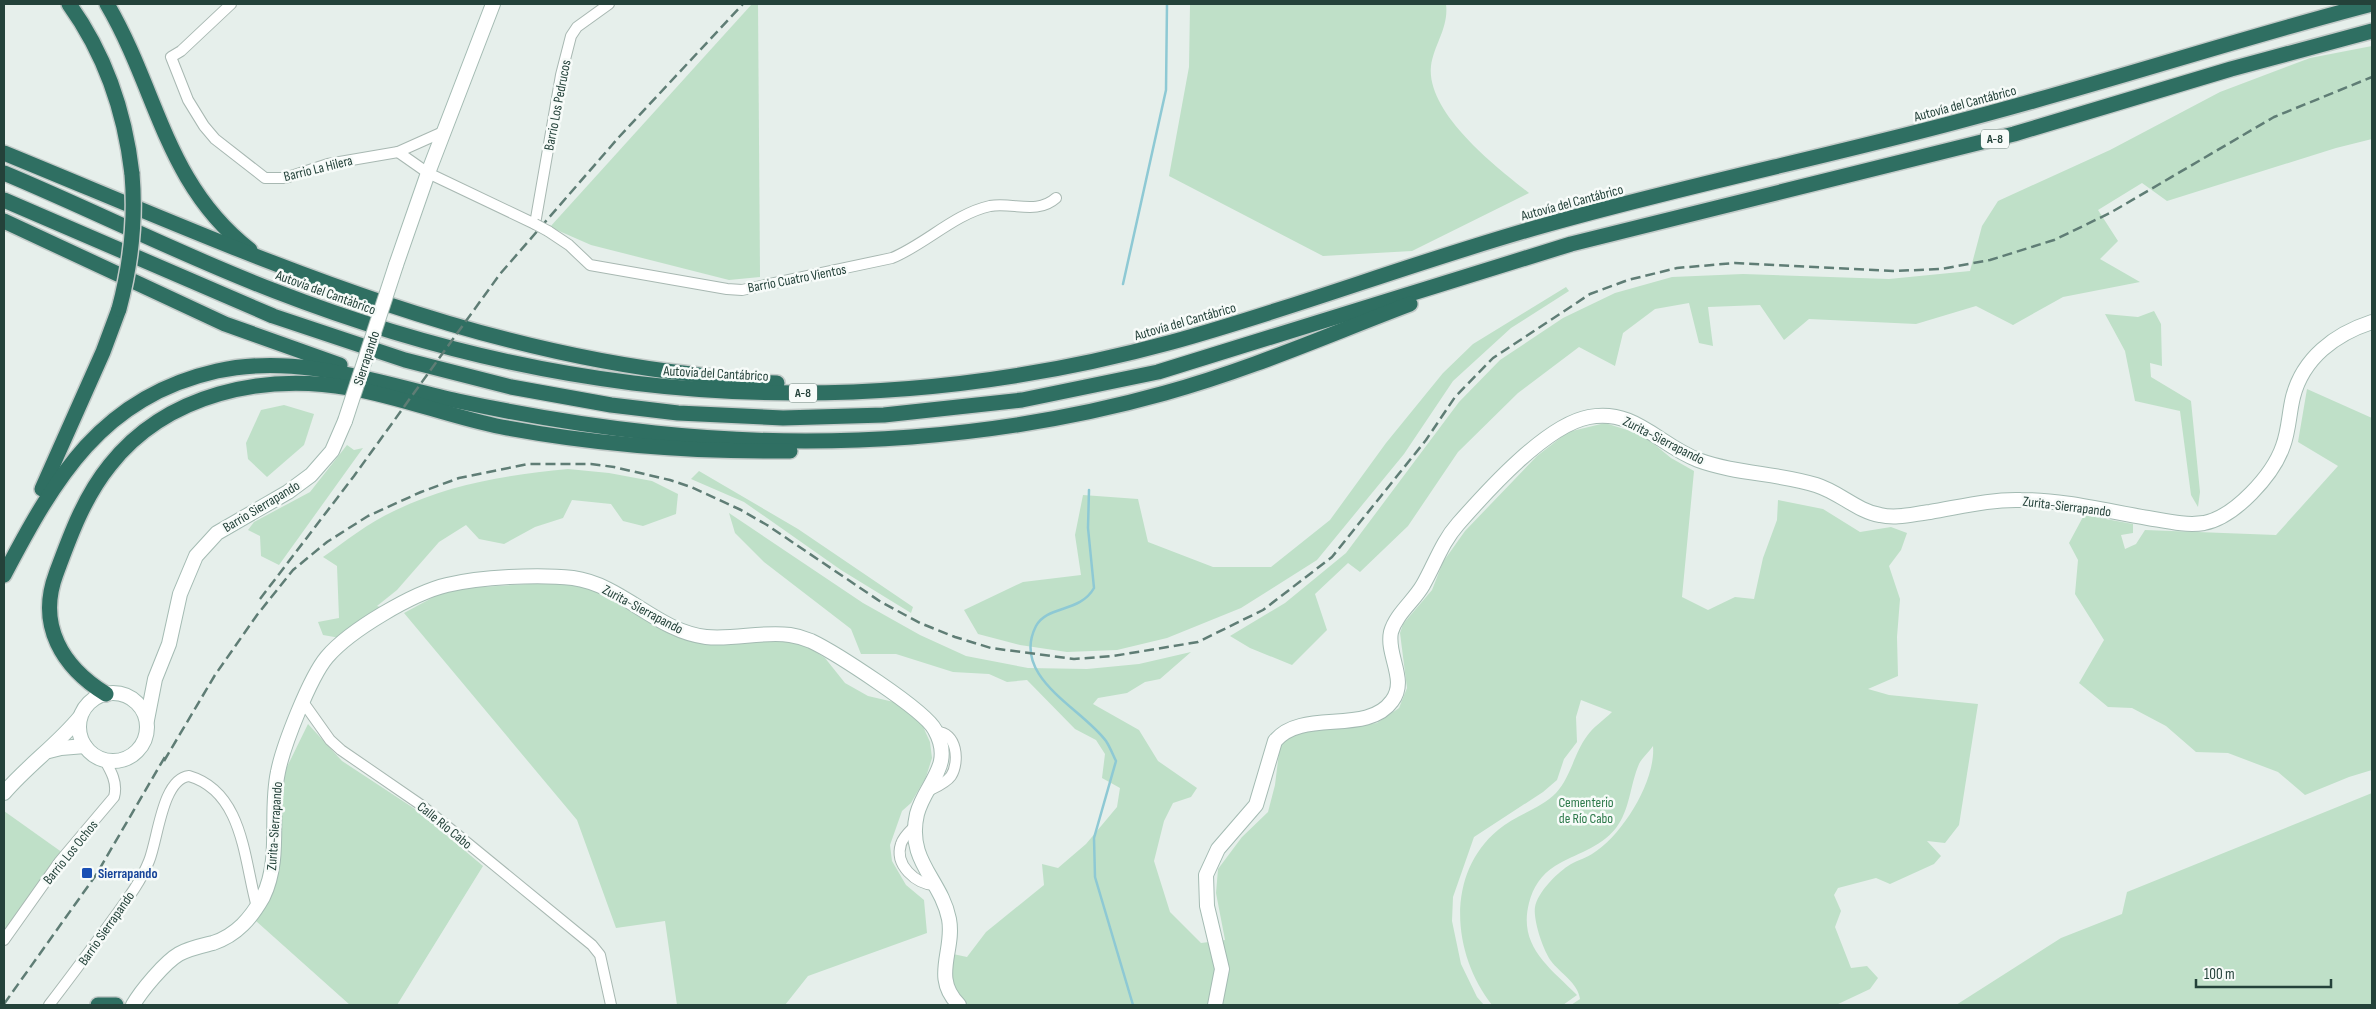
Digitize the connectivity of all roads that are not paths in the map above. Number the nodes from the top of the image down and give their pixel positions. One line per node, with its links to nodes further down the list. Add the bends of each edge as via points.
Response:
1 (69, 4): 24 (highway, bridge, via 94,44 123,122 132,174 132,242 119,310 103,352)
2 (107, 4): 18 (highway, via 140,71 171,148 205,206 237,240 263,258)
3 (230, 4): 9 (street, Barrio La Hilera, via 171,57 196,115 216,139 259,175 272,179 328,164)
4 (494, 4): 8 (street)
5 (609, 4): 16 (street, Barrio Los Pedrucos, via 577,27 571,36)
6 (2372, 4): 20 (highway, Autovía del Cantábrico / A-8, via 1978,117 1543,226 1245,321 1150,348)
7 (2372, 31): 17 (highway, A-8, via 2006,136)
8 (445, 131): 9 (street, Barrio La Hilera); 12 (street)
9 (398, 152): 12 (street)
10 (4, 153): 18 (highway)
11 (4, 173): 20 (highway, Autovía del Cantábrico / A-8, via 250,281 315,306 409,337 548,370 665,387 805,393 944,386)
12 (428, 173): 16 (street); 23 (street, Sierrapando, bridge)
13 (1056, 198): 16 (street, Barrio Cuatro Vientos, bridge, via 1042,206 1000,204 974,211 892,258 742,290 590,265 569,245)
14 (4, 200): 17 (highway, A-8, via 252,308 405,360 582,401 668,412 765,418 925,412 1090,388 1195,362 1496,266)
15 (4, 220): 21 (highway, via 225,324)
16 (535, 224)
17 (1614, 233): 22 (highway, via 1438,293 1274,358 1166,393)
18 (292, 271): 20 (highway, via 443,323 538,349 647,370 763,382 853,384 962,379)
19 (2372, 322): 46 (street, Zurita-Sierrapando, via 2338,337 2314,358 2296,389 2285,440 2274,464 2236,508 2221,518 2200,524 2020,500 1993,501 1907,516 1884,516 1864,510 1817,485 1698,460 1625,418 1588,417 1557,429 1458,524 1443,544 1422,587 1396,621 1390,643 1398,685 1390,705 1367,717 1295,727 1275,741 1256,805 1218,849 1206,875 1207,906 1222,969)
20 (1062, 368)
21 (408, 388): 22 (highway, via 506,411 584,424 654,433 777,441 903,438 967,432); 25 (highway, via 338,372 297,366 264,366 215,372 159,391 114,420 73,459 42,504)
22 (1110, 407): 27 (highway, via 969,437 910,445 789,452 645,447 579,439 501,427 352,388 322,384 267,385 216,394 166,416 135,438 111,464 80,514 54,578 50,614 57,646 70,664)
23 (345, 422): 26 (street, Barrio Sierrapando, via 332,451 311,475 288,492 224,528 200,552 184,580 169,644)
24 (4, 569)
25 (4, 576)
26 (155, 679): 28 (street); 31 (street, Barrio Sierrapando)
27 (106, 694): 28 (street); 30 (street, via 87,704)
28 (127, 696): 31 (street, via 140,706)
29 (303, 702): 36 (street, Zurita-Sierrapando, via 279,766 273,805 272,869); 44 (street, Calle Río Cabo, via 341,750 421,805 592,945 600,955); 45 (street, Zurita-Sierrapando, via 318,670 339,645 427,591 466,582 557,577 583,580 690,634 721,638 783,634 811,640 921,712 936,732 941,746 941,764 920,807 915,838 919,859 945,905 950,925 944,964 946,980 951,996)
30 (80, 717): 32 (street, via 80,732); 33 (street)
31 (147, 720): 34 (street, via 146,736 139,750 119,760)
32 (85, 746): 33 (street); 34 (street)
33 (46, 752): 35 (street)
34 (104, 760): 37 (street, Barrio Los Ochos, via 113,777 114,797 60,861)
35 (4, 792)
36 (257, 907): 38 (street, Zurita-Sierrapando, via 246,922 228,936 173,958 162,968); 39 (street, Barrio Sierrapando, via 235,818 205,783 189,776 178,779 166,801 153,850 141,878)
37 (4, 940)
38 (147, 995): 41 (street, Zurita-Sierrapando); 43 (street, Zurita-Sierrapando)
39 (49, 1005)
40 (98, 1005): 41 (highway)
41 (104, 1005): 42 (highway)
42 (116, 1005)
43 (133, 1005)
44 (610, 1005)
45 (959, 1005)
46 (1215, 1005)

